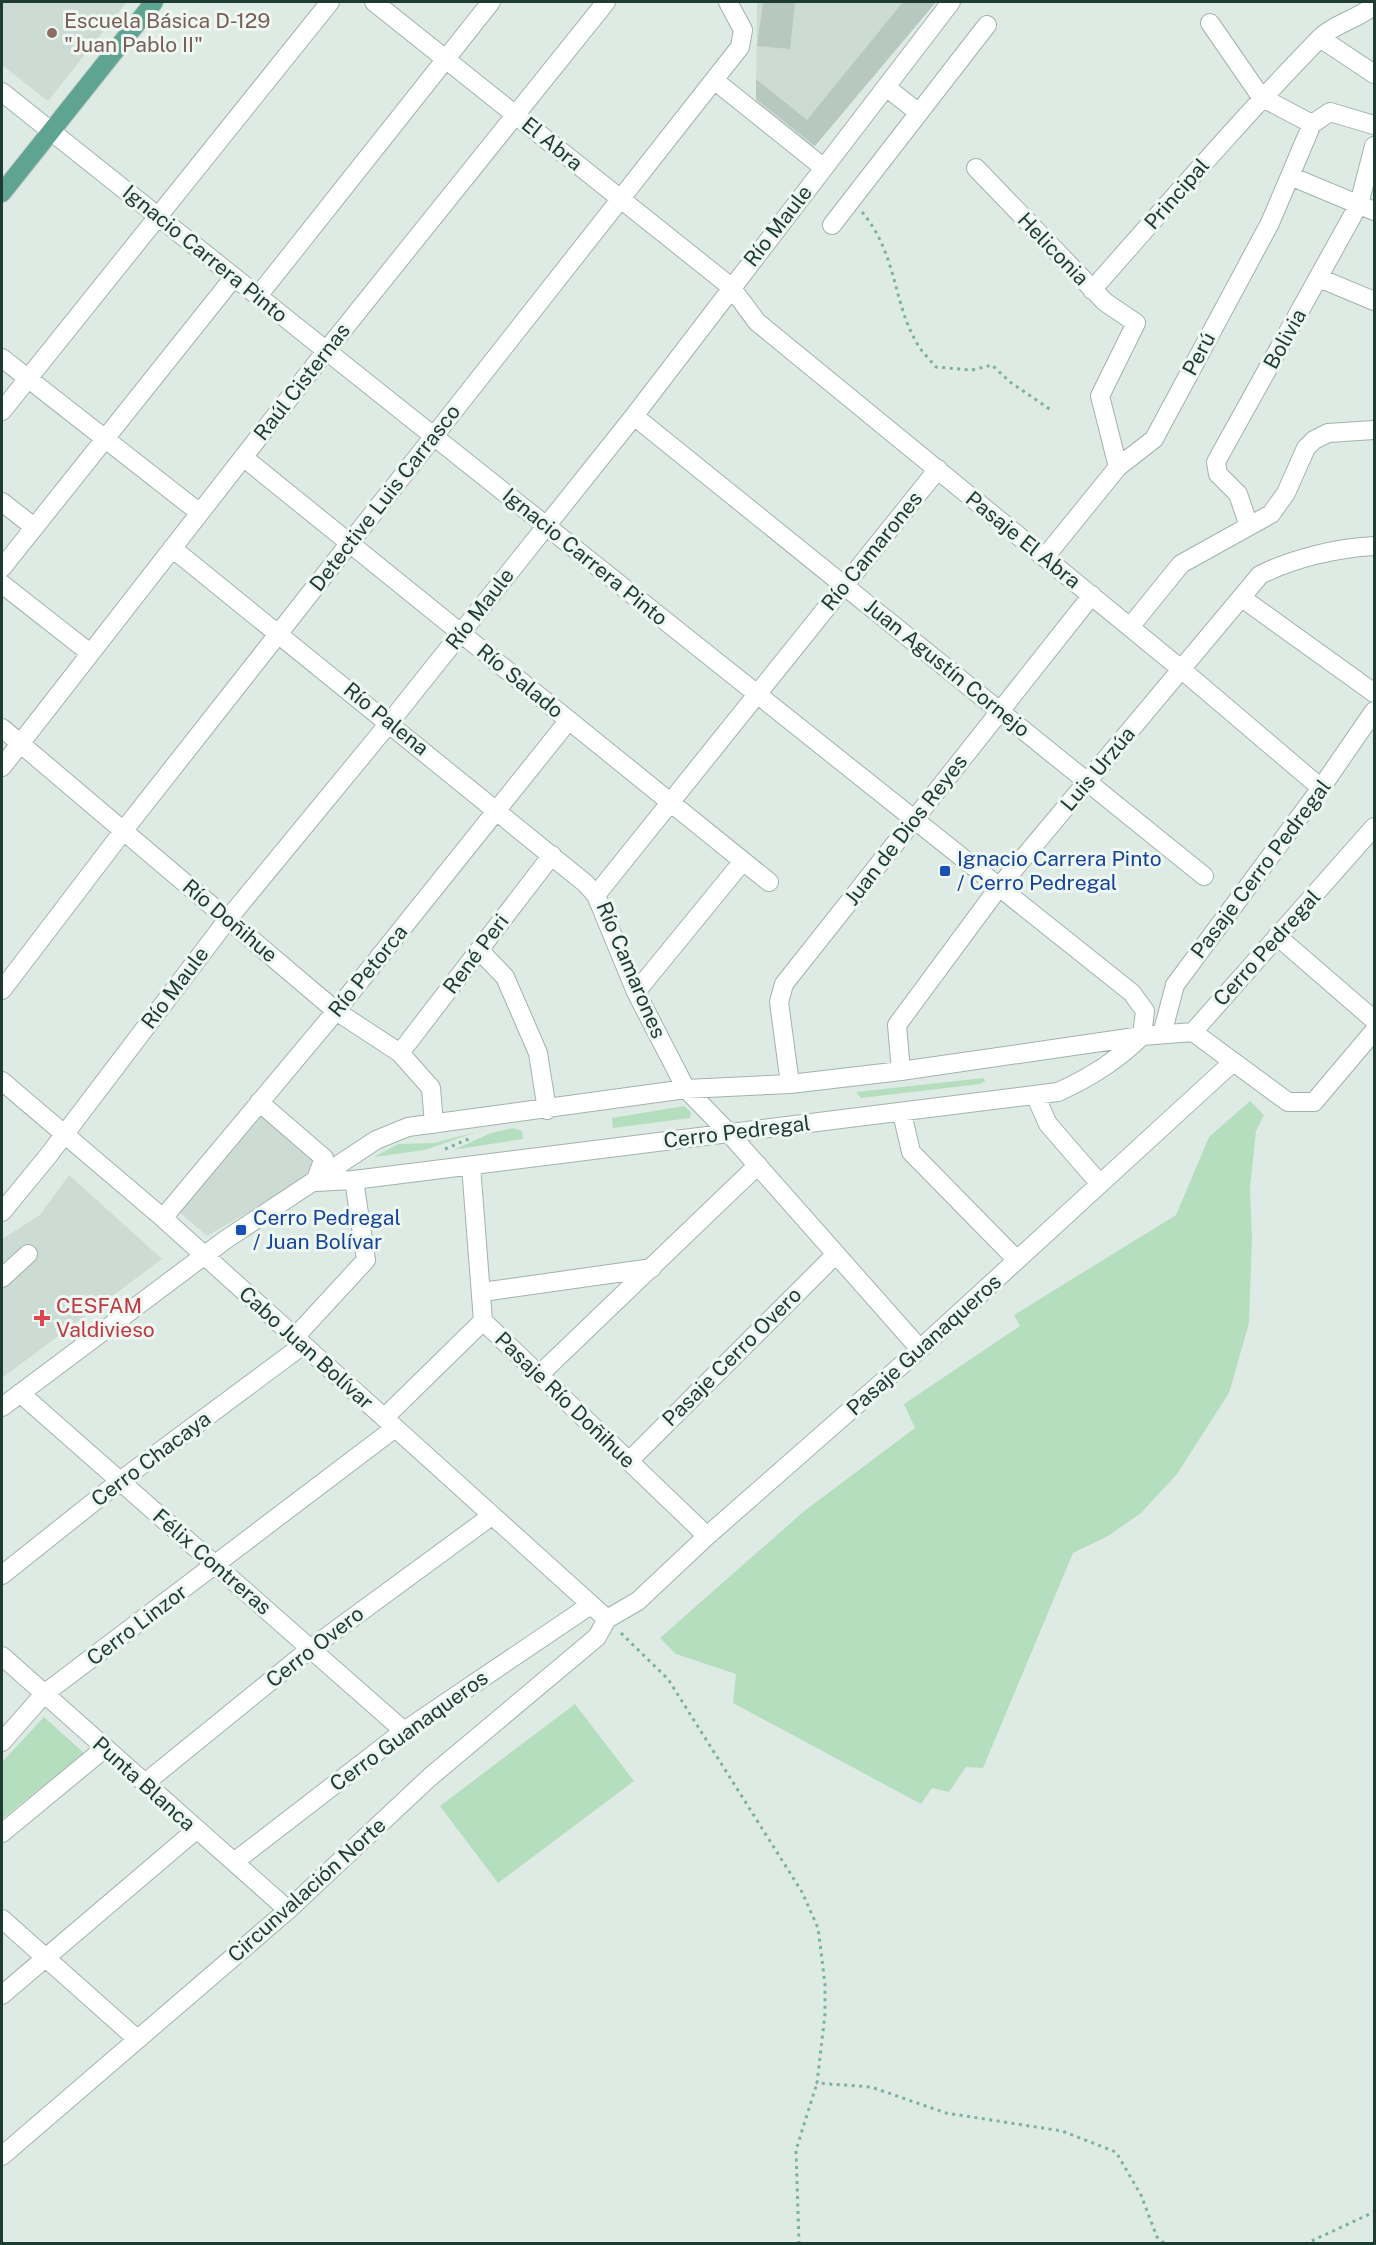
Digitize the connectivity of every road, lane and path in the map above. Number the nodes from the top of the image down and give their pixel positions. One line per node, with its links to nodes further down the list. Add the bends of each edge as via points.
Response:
1 (154, 2): 22 (main road)
2 (330, 2): 31 (street)
3 (374, 2): 12 (street, El Abra)
4 (491, 2): 12 (street)
5 (606, 2): 19 (street, Raúl Cisternas)
6 (728, 2): 14 (street, Detective Luis Carrasco, via 742,30 740,47)
7 (951, 2): 15 (street, Río Maule)
8 (1374, 5): 11 (street, Principal)
9 (1210, 23): 17 (street)
10 (987, 25): 18 (street)
11 (1320, 38): 13 (street); 17 (street, Principal)
12 (446, 59): 19 (street, El Abra); 37 (street)
13 (1374, 74)
14 (714, 80): 24 (street); 28 (street, Detective Luis Carrasco)
15 (886, 87): 18 (street); 24 (street, Río Maule)
16 (2, 92): 22 (street, Ignacio Carrera Pinto)
17 (1261, 97): 20 (street); 36 (street, Principal)
18 (919, 113): 29 (street)
19 (515, 114): 28 (street, El Abra); 39 (street, Raúl Cisternas)
20 (1312, 124): 21 (street, via 1330,112); 26 (street, Perú)
21 (1374, 125)
22 (50, 131): 27 (main road); 31 (street, Ignacio Carrera Pinto)
23 (1374, 146): 30 (street, Bolivia)
24 (824, 168): 35 (street, Río Maule)
25 (976, 168): 36 (street, Heliconia)
26 (1290, 176): 30 (street); 49 (street, Perú, via 1270,223 1154,439)
27 (2, 193)
28 (621, 199): 35 (street, El Abra); 46 (street, Detective Luis Carrasco)
29 (852, 200): 32 (street); 42 (path, via 869,220 890,258 906,320 918,346 936,367 972,370 992,365)
30 (1367, 207): 34 (street, Bolivia)
31 (158, 216): 33 (street, Ignacio Carrera Pinto); 41 (street)
32 (831, 225)
33 (234, 277): 37 (street, Ignacio Carrera Pinto); 47 (street)
34 (1319, 278): 38 (street); 54 (street, Bolivia, via 1216,462 1218,474 1238,494)
35 (731, 286): 44 (street, Río Maule); 50 (street, Pasaje El Abra, via 757,322)
36 (1092, 290): 49 (street, Heliconia, via 1136,323 1100,396)
37 (258, 296): 39 (street, Ignacio Carrera Pinto)
38 (1374, 301)
39 (326, 351): 46 (street, Ignacio Carrera Pinto); 48 (street, Raúl Cisternas)
40 (2, 358): 41 (street)
41 (28, 379): 43 (street); 47 (street)
42 (1051, 410)
43 (2, 411)
44 (634, 416): 53 (street, Río Maule); 62 (street, Juan Agustín Cornejo)
45 (1374, 430): 54 (street, via 1328,433 1314,440 1271,514)
46 (434, 436): 53 (street, Ignacio Carrera Pinto); 56 (street, Detective Luis Carrasco)
47 (105, 439): 52 (street); 55 (street)
48 (243, 458): 52 (street, Raúl Cisternas); 56 (street, Río Salado)
49 (1118, 467): 59 (street, Perú)
50 (938, 470): 59 (street, Pasaje El Abra); 62 (street, Río Camarones)
51 (2, 502): 55 (street)
52 (200, 513): 58 (street, Raúl Cisternas)
53 (545, 525): 67 (street, Río Maule); 71 (street, Ignacio Carrera Pinto)
54 (1249, 526): 65 (street, via 1180,564)
55 (34, 527): 60 (street)
56 (350, 544): 66 (street, Detective Luis Carrasco); 67 (street, Río Salado)
57 (1374, 546): 64 (street, Luis Urzúa, via 1350,548 1274,568 1260,575)
58 (172, 548): 66 (street, Río Palena); 68 (street, Raúl Cisternas)
59 (1045, 557): 63 (street, Pasaje El Abra)
60 (2, 568)
61 (2, 584): 68 (street)
62 (844, 586): 71 (street, Río Camarones); 72 (street, Juan Agustín Cornejo)
63 (1092, 595): 65 (street, Pasaje El Abra); 72 (street, Juan de Dios Reyes)
64 (1242, 598): 69 (street, Luis Urzúa); 70 (street)
65 (1130, 627): 69 (street, Pasaje El Abra)
66 (279, 633): 75 (street, Río Palena); 84 (street, Detective Luis Carrasco)
67 (461, 633): 74 (street, Río Salado); 75 (street, Río Maule)
68 (90, 653): 77 (street, Raúl Cisternas)
69 (1181, 669): 79 (street, Luis Urzúa); 80 (street, Pasaje El Abra)
70 (1374, 693)
71 (758, 694): 81 (street, Río Camarones); 83 (street, Ignacio Carrera Pinto)
72 (1000, 711): 79 (street, Juan Agustín Cornejo); 83 (street, Juan de Dios Reyes)
73 (1374, 711): 80 (street, Pasaje Cerro Pedregal)
74 (569, 720): 81 (street, Río Salado); 82 (street, Río Petorca)
75 (390, 722): 82 (street, Río Palena); 92 (street, Río Maule)
76 (2, 728): 77 (street, Río Doñihue)
77 (20, 743): 78 (street, Raúl Cisternas); 84 (street, Río Doñihue)
78 (2, 766)
79 (1087, 781): 88 (street, Juan Agustín Cornejo); 90 (street, Luis Urzúa)
80 (1321, 788): 101 (street, Pasaje Cerro Pedregal, via 1175,985)
81 (671, 802): 87 (street, Río Salado); 91 (street, Río Camarones)
82 (499, 810): 86 (street, Río Palena); 97 (street, Río Petorca)
83 (914, 819): 90 (street, Ignacio Carrera Pinto); 107 (street, Juan de Dios Reyes, via 780,993)
84 (124, 830): 92 (street, Río Doñihue); 95 (street, Detective Luis Carrasco)
85 (1373, 830): 93 (street, Cerro Pedregal)
86 (552, 855): 91 (street, Río Palena); 94 (street, René Peri)
87 (743, 861): 89 (street, Río Salado); 96 (street)
88 (1204, 876)
89 (769, 882)
90 (999, 887): 102 (street, Ignacio Carrera Pinto, via 1132,993 1145,1011); 105 (street, Luis Urzúa, via 897,1025)
91 (596, 896): 96 (street, Río Camarones)
92 (228, 919): 97 (street, Río Doñihue); 116 (street, Río Maule)
93 (1277, 936): 98 (street); 100 (street, Cerro Pedregal)
94 (479, 950): 103 (street, René Peri); 111 (street, via 506,977 538,1053)
95 (2, 990)
96 (636, 992): 108 (street, Río Camarones)
97 (336, 1011): 103 (street, Río Doñihue); 110 (street, Río Petorca)
98 (1374, 1020)
99 (1374, 1031): 104 (street, via 1314,1102 1288,1102)
100 (1193, 1032): 101 (street, Cerro Pedregal); 104 (street)
101 (1162, 1034): 102 (street, Cerro Pedregal)
102 (1142, 1036): 105 (street, Cerro Pedregal); 109 (street, Cerro Pedregal, via 1119,1059 1093,1076 1058,1092)
103 (400, 1053): 113 (street, Río Doñihue, via 431,1088)
104 (1233, 1062): 122 (street, Pasaje Guanaqueros)
105 (901, 1071): 107 (street, Cerro Pedregal)
106 (2, 1081): 116 (street, Cabo Juan Bolívar)
107 (790, 1084): 108 (street, Cerro Pedregal)
108 (686, 1089): 111 (street, Cerro Pedregal); 114 (street, Río Camarones)
109 (1035, 1095): 112 (street, Cerro Pedregal); 122 (street, via 1048,1124)
110 (259, 1102): 121 (street, via 324,1158); 124 (street, Río Petorca)
111 (547, 1110): 113 (street, Cerro Pedregal)
112 (902, 1113): 114 (street, Cerro Pedregal); 128 (street, via 911,1152)
113 (434, 1125): 121 (street, Cerro Pedregal, via 408,1127 376,1140)
114 (728, 1132): 118 (street, Cerro Pedregal); 119 (street, Río Camarones)
115 (478, 1135): 117 (path, via 439,1153)
116 (63, 1136): 123 (street, Río Maule); 124 (street, Cabo Juan Bolívar)
117 (450, 1153)
118 (471, 1166): 120 (street, Cerro Pedregal); 131 (street, Pasaje Río Doñihue)
119 (758, 1166): 126 (street, Río Camarones); 129 (street)
120 (354, 1180): 121 (street, Cerro Pedregal); 133 (street, Cerro Chacaya, via 366,1260)
121 (315, 1182): 127 (street, Cerro Pedregal)
122 (1100, 1184): 128 (street, Pasaje Guanaqueros)
123 (2, 1212)
124 (162, 1218): 127 (street, Cabo Juan Bolívar)
125 (27, 1254): 130 (street)
126 (836, 1254): 134 (street, Río Camarones); 139 (street, Pasaje Cerro Overo)
127 (203, 1256): 133 (street, Cabo Juan Bolívar); 136 (street, Cerro Pedregal)
128 (1017, 1260): 134 (street, Pasaje Guanaqueros)
129 (652, 1268): 131 (street); 135 (street)
130 (2, 1278)
131 (482, 1292): 132 (street, Pasaje Río Doñihue)
132 (483, 1321): 135 (street, Pasaje Río Doñihue); 138 (street, Cerro Linzor)
133 (299, 1341): 138 (street, Cabo Juan Bolívar); 140 (street, Cerro Chacaya)
134 (920, 1349): 142 (street, Pasaje Guanaqueros)
135 (539, 1375): 139 (street, Pasaje Río Doñihue)
136 (20, 1393): 137 (street, Cerro Pedregal); 140 (street, Félix Contreras)
137 (2, 1407)
138 (389, 1423): 141 (street, Cabo Juan Bolívar); 143 (street, Cerro Linzor)
139 (628, 1461): 142 (street, Pasaje Río Doñihue)
140 (120, 1481): 143 (street, Félix Contreras); 144 (street, Cerro Chacaya)
141 (490, 1517): 145 (street, Cabo Juan Bolívar); 147 (street, Cerro Overo)
142 (707, 1536): 146 (street, Pasaje Guanaqueros, via 638,1601)
143 (216, 1566): 147 (street, Félix Contreras); 149 (street, Cerro Linzor)
144 (2, 1575)
145 (589, 1606): 146 (street, Cabo Juan Bolívar); 150 (street, Cerro Guanaqueros)
146 (606, 1619): 157 (street, Circunvalación Norte, via 597,1637 430,1777); 162 (path, via 668,1679 802,1892 818,1928 825,1984)
147 (310, 1649): 150 (street, Félix Contreras); 153 (street, Cerro Overo)
148 (2, 1656): 149 (street, Punta Blanca)
149 (44, 1694): 151 (street, Cerro Linzor); 152 (street, Punta Blanca)
150 (404, 1731): 156 (street, Cerro Guanaqueros)
151 (2, 1742)
152 (105, 1748): 153 (street, Punta Blanca); 155 (street)
153 (145, 1783): 154 (street, Punta Blanca)
154 (196, 1830): 156 (street, Punta Blanca); 159 (street)
155 (2, 1833)
156 (234, 1862): 157 (street, Punta Blanca)
157 (288, 1910): 161 (street, Circunvalación Norte)
158 (2, 1919): 159 (street)
159 (46, 1959): 160 (street); 161 (street)
160 (2, 1995)
161 (137, 2039): 163 (street, Circunvalación Norte)
162 (817, 2083): 165 (path, via 796,2150); 166 (path, via 871,2087 946,2113 1062,2131 1116,2152 1141,2195 1157,2237)
163 (2, 2156)
164 (1374, 2212): 167 (path)
165 (799, 2244)
166 (1166, 2244)
167 (1305, 2244)

